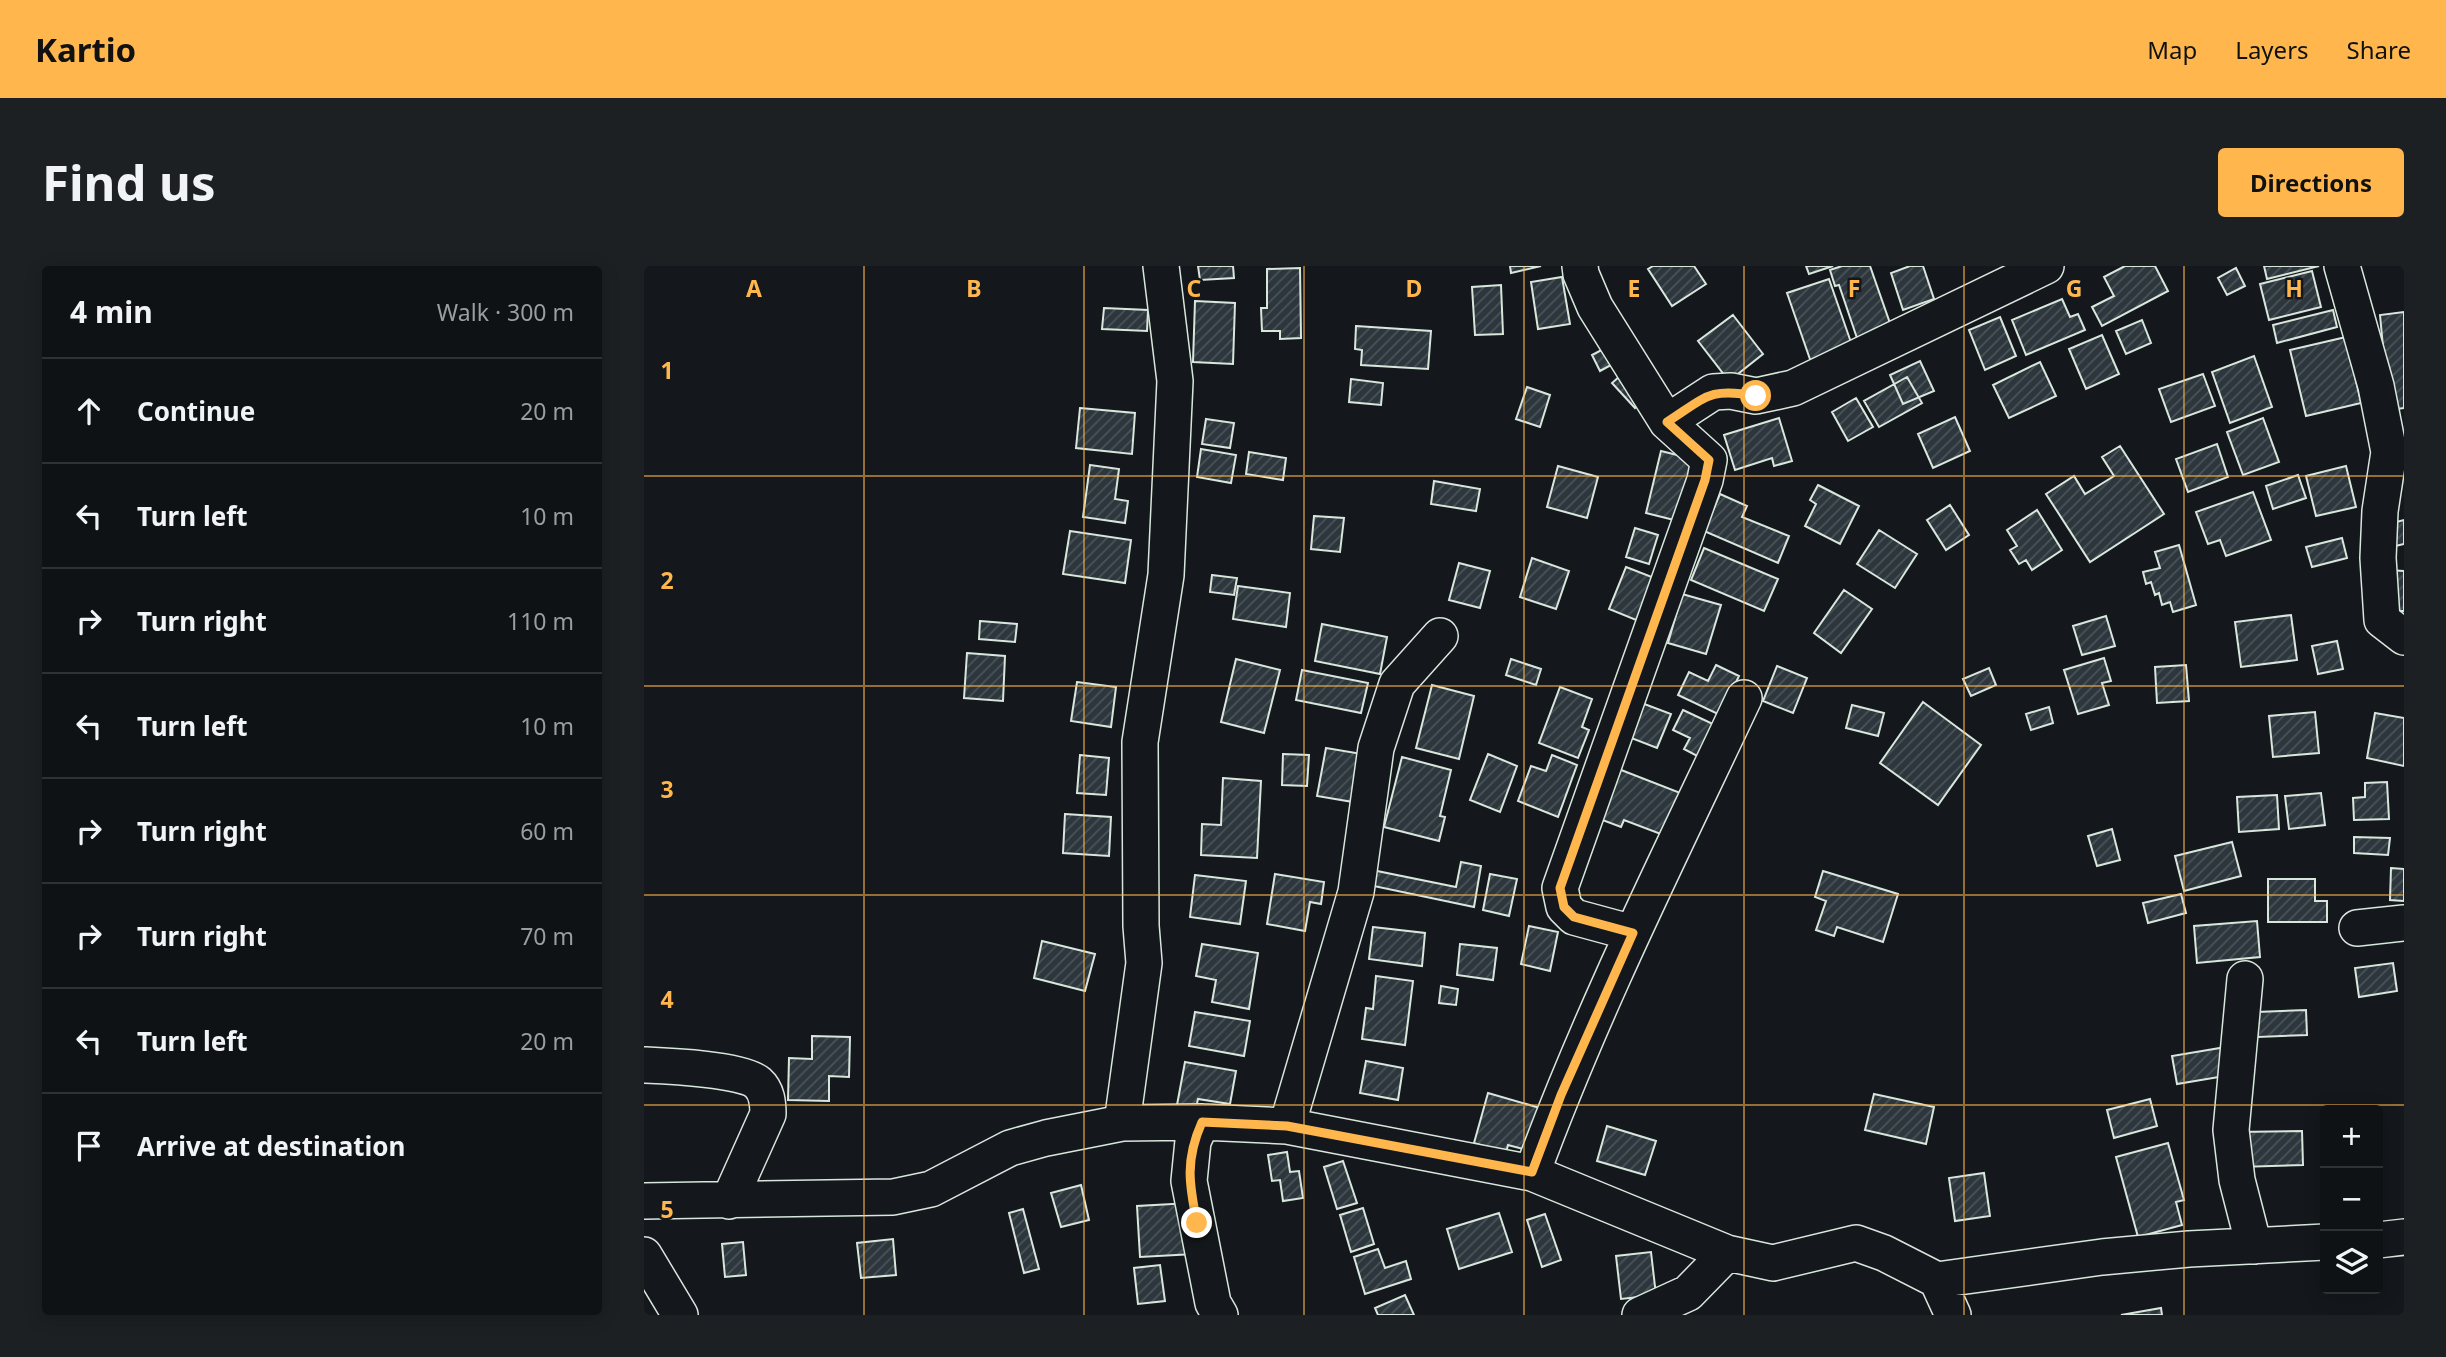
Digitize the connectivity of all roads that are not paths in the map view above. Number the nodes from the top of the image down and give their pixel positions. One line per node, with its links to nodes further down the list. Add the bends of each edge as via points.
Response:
1 (1161, 266): 15 (street, via 1175,381 1166,575 1140,742 1144,963)
2 (1580, 266): 5 (street, via 1595,307)
3 (2046, 266): 5 (street, via 1793,388 1756,396 1713,392)
4 (2342, 266): 7 (street, via 2376,386 2389,452 2378,558 2382,620)
5 (1667, 422): 11 (street, via 1709,460 1705,480 1560,888 1564,907 1574,917)
6 (1440, 636): 16 (street, via 1397,684 1376,748 1356,892)
7 (2404, 637)
8 (1744, 698): 11 (street)
9 (2404, 923): 10 (street)
10 (2357, 928)
11 (1633, 933): 17 (street)
12 (2245, 979): 23 (street, via 2231,1130 2237,1180)
13 (644, 1066): 19 (street, via 727,1073 748,1078 764,1091 768,1114)
14 (1202, 1122): 15 (street); 16 (street); 28 (street, via 1194,1141 1189,1181 1213,1303)
15 (1122, 1123): 19 (street, via 1010,1148 916,1194)
16 (1287, 1126): 17 (street)
17 (1532, 1172): 24 (street)
18 (644, 1201): 19 (street)
19 (729, 1201)
20 (2404, 1237): 21 (street)
21 (2383, 1239)
22 (2320, 1242): 23 (street)
23 (2254, 1245): 26 (street, via 2102,1257)
24 (1727, 1253): 26 (street, via 1773,1263 1856,1242); 29 (street, via 1688,1293)
25 (644, 1255): 27 (street)
26 (1937, 1280): 30 (street)
27 (680, 1315)
28 (1220, 1315)
29 (1640, 1315)
30 (1953, 1315)

